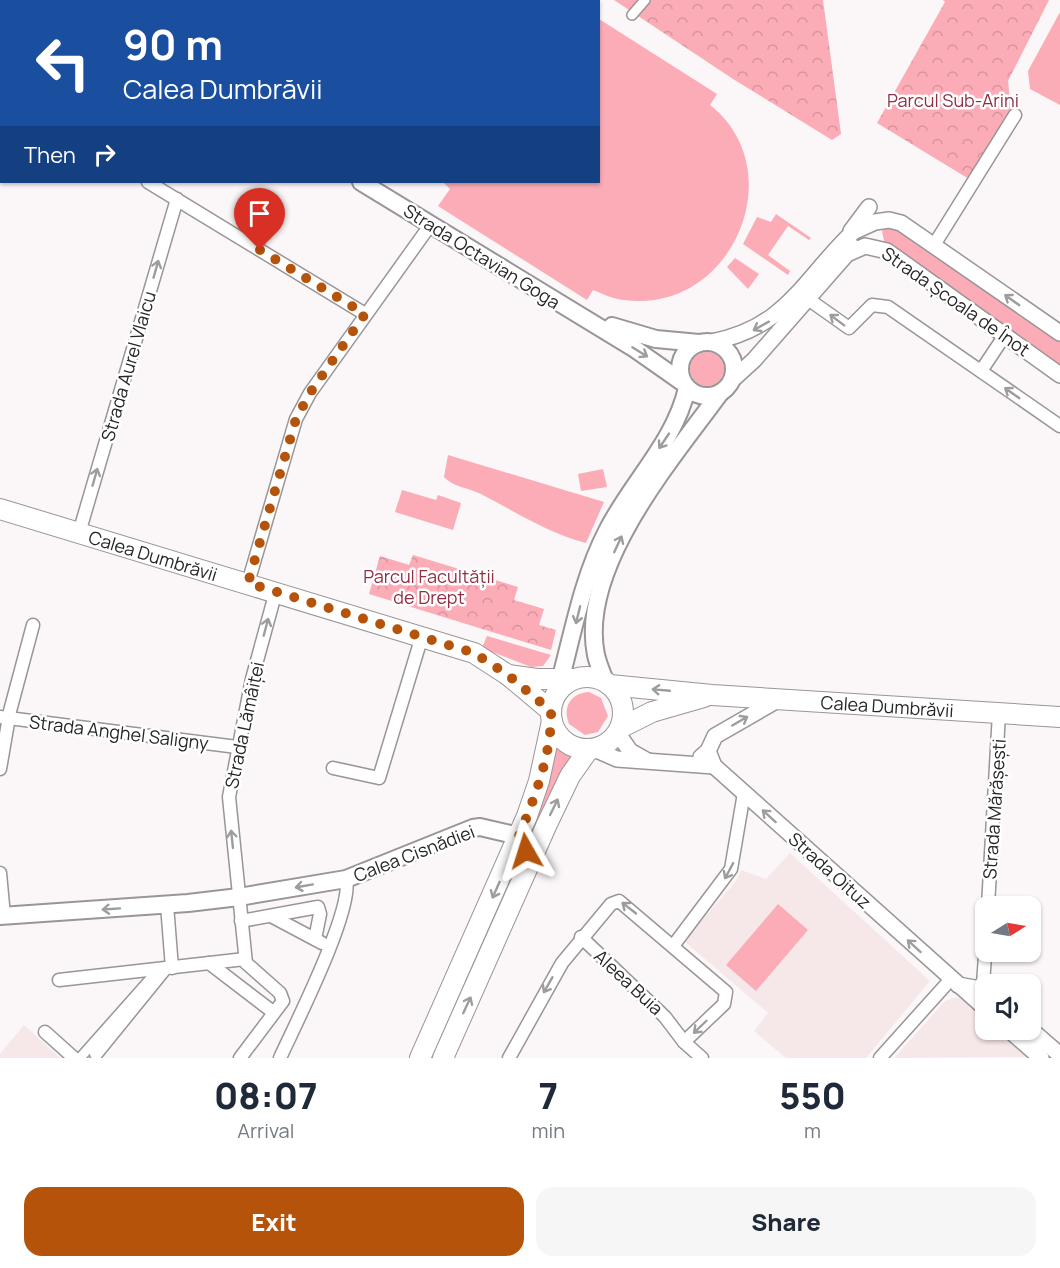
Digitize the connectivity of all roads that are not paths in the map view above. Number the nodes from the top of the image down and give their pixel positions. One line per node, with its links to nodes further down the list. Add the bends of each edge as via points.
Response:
1 (645, 0): 2 (street)
2 (633, 15)
3 (1015, 115): 9 (street)
4 (150, 183): 6 (street)
5 (363, 183): 8 (main road, Strada Octavian Goga)
6 (177, 199): 13 (street); 24 (street, Strada Aurel Vlaicu, one-way to 6)
7 (869, 207): 10 (street)
8 (431, 224): 12 (main road, Strada Octavian Goga); 13 (street)
9 (934, 245): 10 (street, Strada Școala de Înot, via 901,223 889,220 875,222); 14 (street, Strada Școala de Înot, one-way to 9)
10 (842, 252): 11 (street); 15 (street, Strada Școala de Înot, via 880,247); 16 (street, one-way to 16, via 768,322 740,335)
11 (808, 299): 17 (street, one-way to 11, via 882,304 872,305 849,328); 19 (street)
12 (572, 312): 16 (main road, Strada Octavian Goga, via 656,339); 20 (main road, Strada Octavian Goga, one-way to 20, via 659,363)
13 (365, 314): 25 (street, via 296,419)
14 (1060, 333)
15 (1005, 335): 17 (street); 18 (street, Strada Școala de Înot)
16 (705, 342): 19 (main road, via 722,347 730,356); 20 (main road, via 687,350 680,362)
17 (981, 370): 22 (street, one-way to 17)
18 (1060, 375)
19 (732, 380): 21 (main road)
20 (685, 385): 21 (main road, via 703,396); 32 (main road, one-way to 32, via 674,426 622,503 598,547 586,581)
21 (720, 393): 30 (main road, one-way to 21, via 596,655 595,620 613,556 638,508)
22 (1060, 426)
23 (0, 509): 24 (main road, Calea Dumbrăvii)
24 (79, 533): 25 (main road, Calea Dumbrăvii)
25 (248, 583): 26 (main road, Calea Dumbrăvii)
26 (276, 591): 28 (main road, Calea Dumbrăvii); 38 (street, Strada Lămâiței, one-way to 26)
27 (33, 625): 36 (street)
28 (422, 636): 29 (main road, Calea Dumbrăvii, via 474,653); 44 (street, via 379,778)
29 (508, 675): 32 (main road, Calea Dumbrăvii); 32 (main road, Calea Dumbrăvii, via 537,680)
30 (607, 683): 31 (main road, Calea Dumbrăvii, one-way to 30); 32 (main road, via 592,677); 37 (main road, via 621,701 623,715)
31 (712, 695): 33 (main road, Calea Dumbrăvii); 37 (main road, Calea Dumbrăvii, via 652,712)
32 (559, 697): 39 (main road, via 562,740); 47 (main road, via 539,781)
33 (781, 698): 34 (main road, Calea Dumbrăvii); 40 (street, one-way to 33, via 715,736)
34 (999, 713): 35 (main road, Calea Dumbrăvii); 51 (street, Strada Mărășești)
35 (1060, 717)
36 (4, 718): 38 (street, Strada Anghel Saligny); 45 (street)
37 (618, 730): 39 (main road, via 609,741); 41 (street, via 630,751)
38 (237, 747): 52 (street, Strada Lămâiței, one-way to 38, via 229,810)
39 (590, 749): 41 (street, via 609,758); 49 (main road, one-way to 39, via 565,786)
40 (708, 752): 42 (street); 43 (street, Strada Oituz)
41 (649, 762): 42 (street)
42 (688, 764): 43 (street)
43 (714, 766): 46 (street, Strada Oituz)
44 (333, 768)
45 (0, 769)
46 (744, 793): 60 (street, one-way to 60, via 731,869); 67 (street, Strada Oituz, one-way to 46)
47 (519, 836): 49 (main road, via 526,851); 50 (main road, Calea Cisnădiei, via 473,828); 62 (main road, one-way to 62)
48 (0, 873): 54 (street)
49 (524, 876): 65 (main road)
50 (346, 879): 52 (main road, Calea Cisnădiei, one-way to 52); 59 (street, via 347,894)
51 (989, 896)
52 (238, 897): 53 (main road, Calea Cisnădiei); 56 (street)
53 (167, 905): 54 (main road, Calea Cisnădiei, one-way to 54); 64 (street)
54 (2, 916)
55 (273, 917): 56 (street); 58 (street); 58 (street, via 318,907)
56 (242, 921): 61 (street)
57 (581, 937): 60 (street, Aleea Buia, one-way to 57, via 619,901 611,904); 74 (street, Aleea Buia, via 665,1017); 83 (street, one-way to 83, via 551,980)
58 (315, 939): 59 (street)
59 (329, 946): 70 (street)
60 (674, 946): 74 (street, Aleea Buia, one-way to 74, via 727,996 724,1004)
61 (245, 959): 63 (street); 69 (street, via 280,993)
62 (465, 960): 65 (main road, via 472,972); 81 (main road)
63 (209, 963): 64 (street); 69 (street)
64 (165, 969): 66 (street); 75 (street); 79 (street)
65 (484, 969): 82 (main road, one-way to 65)
66 (59, 980)
67 (954, 982): 68 (street, Strada Oituz); 85 (street)
68 (975, 993)
69 (277, 1008): 70 (street); 77 (street)
70 (298, 1018): 80 (street)
71 (45, 1032): 78 (street)
72 (1041, 1039): 76 (street)
73 (1021, 1040): 86 (street)
74 (684, 1042): 84 (street, Aleea Buia)
75 (96, 1054)
76 (1060, 1055)
77 (245, 1056)
78 (74, 1058)
79 (80, 1058)
80 (280, 1058)
81 (420, 1058)
82 (442, 1058)
83 (509, 1058)
84 (702, 1058)
85 (880, 1058)
86 (1041, 1058)

